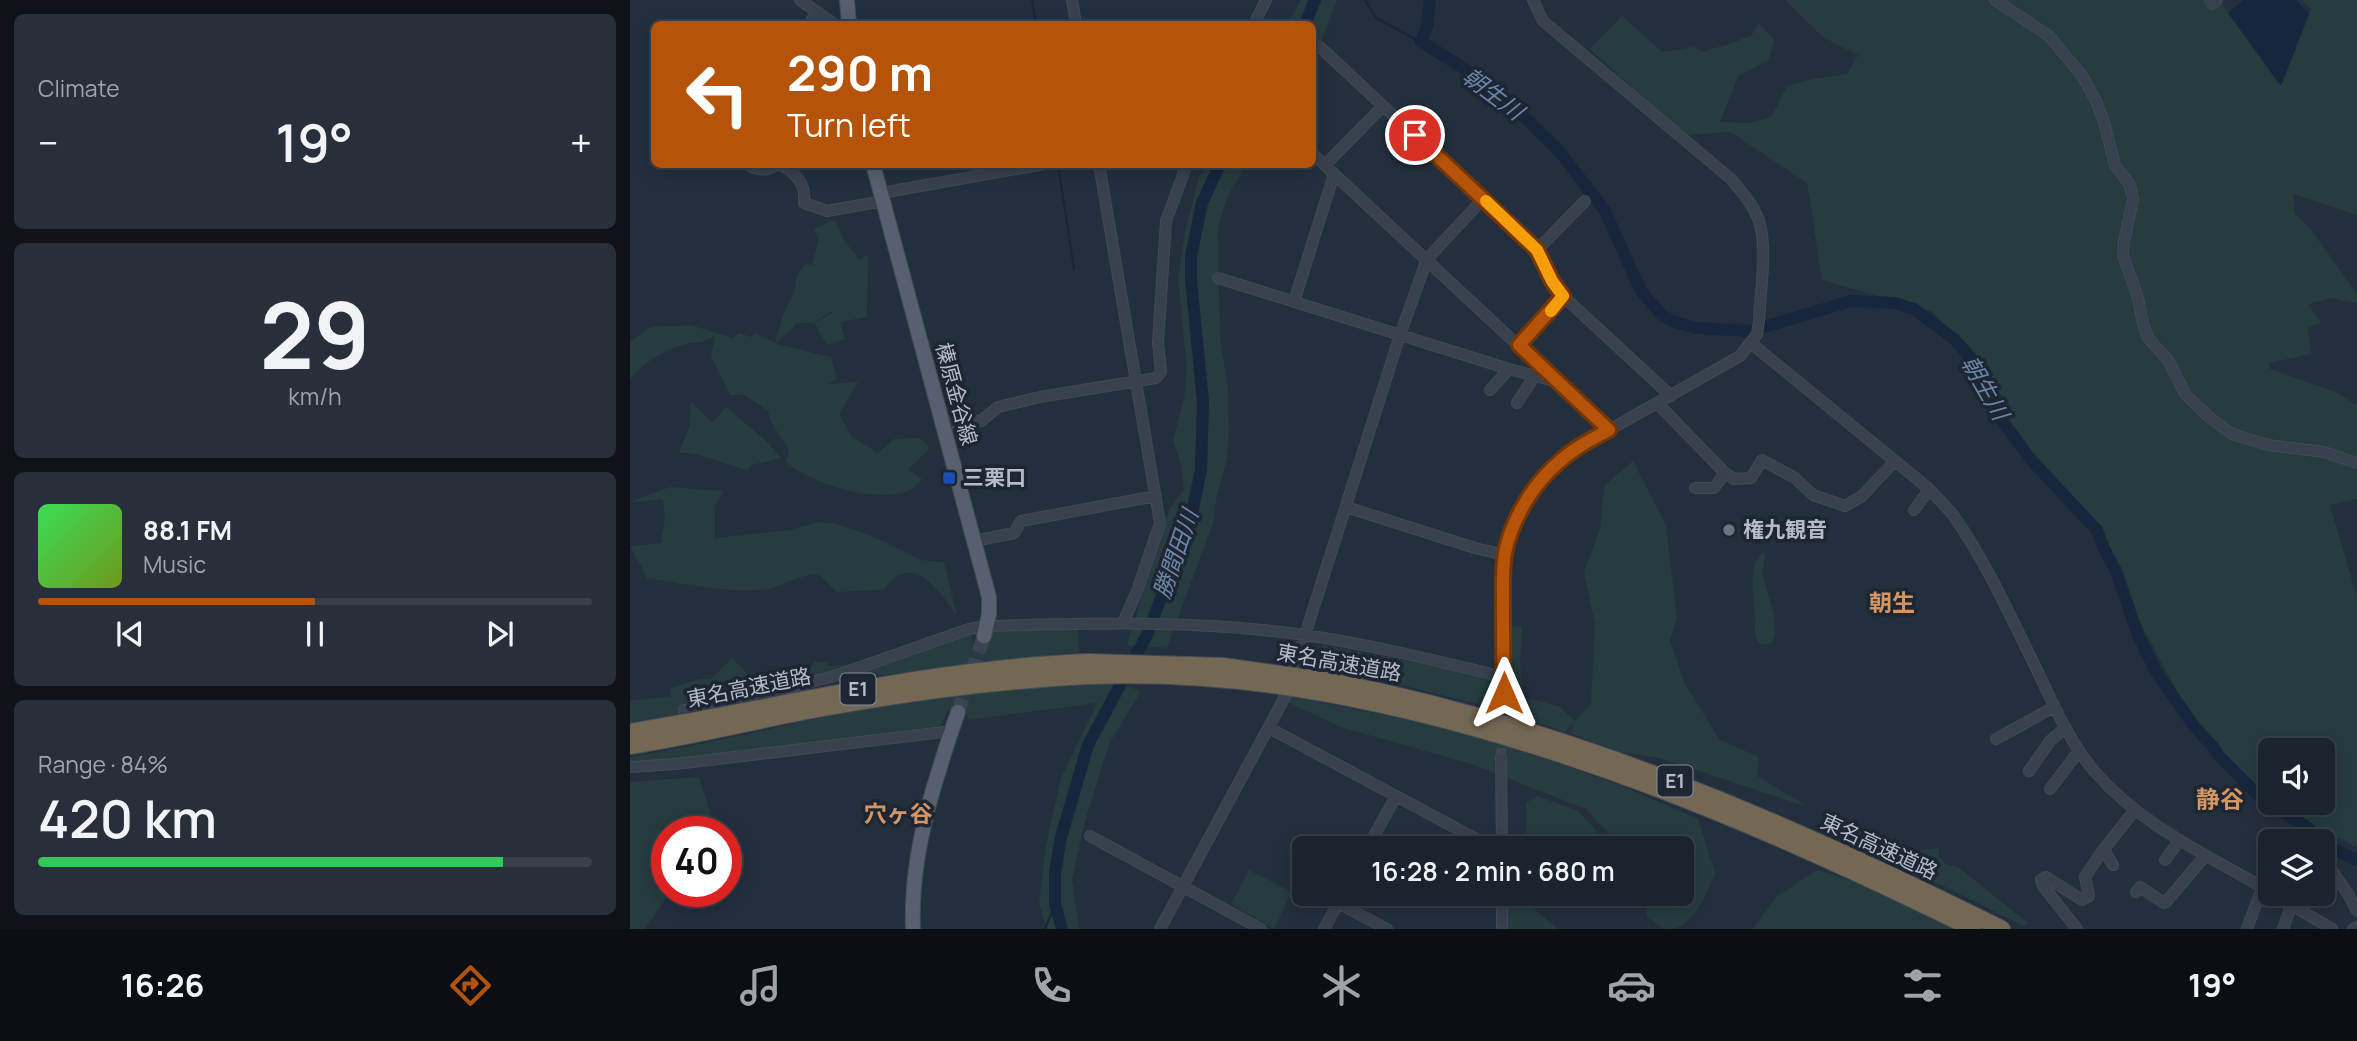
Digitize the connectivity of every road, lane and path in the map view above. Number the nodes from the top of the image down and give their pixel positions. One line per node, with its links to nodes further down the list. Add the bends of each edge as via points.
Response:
1 (800, 0): 9 (street)
2 (847, 0): 12 (main road)
3 (1072, 0): 13 (street)
4 (1266, 0): 14 (street)
5 (1533, 0): 36 (street, via 1543,21 1731,179 1751,203 1762,239 1759,322)
6 (1995, 0): 49 (street, via 2049,36 2083,77 2100,110 2115,165 2130,185 2133,199 2123,255 2148,338 2168,360 2186,395 2241,438 2324,452)
7 (2210, 0): 8 (street, via 2212,4)
8 (2217, 0)
9 (817, 12): 10 (street); 11 (street)
10 (811, 21)
11 (830, 21)
12 (849, 21)
13 (1076, 21)
14 (1256, 21)
15 (1320, 47): 16 (street)
16 (1383, 106): 18 (street); 28 (street)
17 (1316, 157): 18 (street)
18 (1325, 165): 26 (street)
19 (754, 168): 20 (street)
20 (773, 168)
21 (786, 168): 27 (street, via 801,180 804,204 827,211)
22 (874, 168): 27 (main road, 榛原金谷線)
23 (1025, 168): 27 (street)
24 (1101, 168): 40 (street)
25 (1186, 168): 40 (street, via 1166,221 1158,344 1161,372 1156,378)
26 (1334, 174): 31 (street); 34 (street)
27 (882, 197): 46 (main road, 榛原金谷線)
28 (1483, 199): 30 (street); 31 (street)
29 (1585, 201): 30 (street)
30 (1537, 250): 33 (street)
31 (1426, 259): 35 (street); 37 (street)
32 (1218, 278): 34 (street)
33 (1563, 296): 37 (street); 43 (street)
34 (1294, 302): 35 (street)
35 (1400, 334): 38 (street); 54 (street)
36 (1754, 339): 43 (street, via 1732,362); 48 (street)
37 (1519, 345): 41 (street)
38 (1509, 369): 39 (street); 42 (street)
39 (1534, 377): 41 (street); 44 (street)
40 (1136, 382): 46 (street, via 1040,397 998,407 981,421); 53 (street)
41 (1557, 382): 47 (street)
42 (1490, 390)
43 (1671, 396): 45 (street)
44 (1517, 403)
45 (1658, 404): 47 (street); 50 (street)
46 (943, 424): 56 (main road, 榛原金谷線)
47 (1609, 430): 57 (street, via 1578,447 1546,476 1519,514)
48 (1894, 462): 50 (street, via 1862,496 1845,506 1813,495 1795,478 1762,460 1751,478 1734,479); 52 (street)
49 (2357, 463)
50 (1725, 473): 51 (street, via 1714,488)
51 (1695, 488)
52 (1929, 490): 55 (street); 65 (street, via 1952,514 1992,580)
53 (1156, 496): 56 (street, via 1021,521 1014,533); 58 (street, via 1160,523)
54 (1346, 507): 57 (street); 60 (street)
55 (1914, 510)
56 (974, 541): 59 (main road, 榛原金谷線, via 989,597)
57 (1505, 555): 62 (street)
58 (1123, 623): 59 (street); 60 (street)
59 (985, 631): 66 (street, via 969,629 838,675 711,709)
60 (1305, 635): 62 (street); 68 (street, via 1286,695)
61 (1087, 669): 63 (highway, 東名高速道路 / E1, bridge, via 1223,666); 71 (highway, 東名高速道路 / E1, via 1004,667 902,681); 73 (highway, 東名高速道路 / E1, via 816,710)
62 (1503, 677): 64 (street)
63 (1330, 687): 106 (highway, 東名高速道路 / E1, via 1631,778 1799,846); 107 (highway, 東名高速道路 / E1, via 1381,691 1480,716 1646,770 1801,833)
64 (1504, 693)
65 (2054, 708): 69 (street); 72 (street)
66 (684, 710)
67 (958, 712): 70 (main road)
68 (1269, 728): 79 (street); 92 (street)
69 (2065, 728): 74 (street); 77 (street)
70 (951, 731): 76 (street); 100 (main road, via 921,834)
71 (630, 732)
72 (1996, 739)
73 (630, 746)
74 (2079, 751): 78 (street); 80 (street)
75 (1501, 758): 84 (street)
76 (630, 768)
77 (2029, 771)
78 (2050, 789)
79 (1396, 796): 82 (street); 83 (street)
80 (2134, 811): 85 (street); 86 (street)
81 (1090, 836): 92 (street)
82 (1374, 836)
83 (1471, 836)
84 (1502, 836)
85 (2179, 841): 87 (street); 88 (street)
86 (2099, 850): 89 (street); 108 (street, via 2085,877 2089,896 2082,900 2046,877 2041,880)
87 (2206, 856): 91 (street); 93 (street, via 2166,902 2140,887)
88 (2165, 860)
89 (2113, 865)
90 (2335, 876): 99 (street)
91 (2258, 885)
92 (1183, 886): 101 (street); 102 (street)
93 (2136, 892)
94 (1337, 906): 103 (street)
95 (1352, 906): 104 (street)
96 (1502, 906): 105 (street)
97 (2260, 906): 109 (street)
98 (2291, 906): 110 (street); 111 (street)
99 (2357, 911)
100 (912, 929)
101 (1160, 929)
102 (1261, 929)
103 (1324, 929)
104 (1387, 929)
105 (1502, 929)
106 (1973, 929)
107 (2002, 929)
108 (2077, 929)
109 (2247, 929)
110 (2283, 929)
111 (2332, 929)

